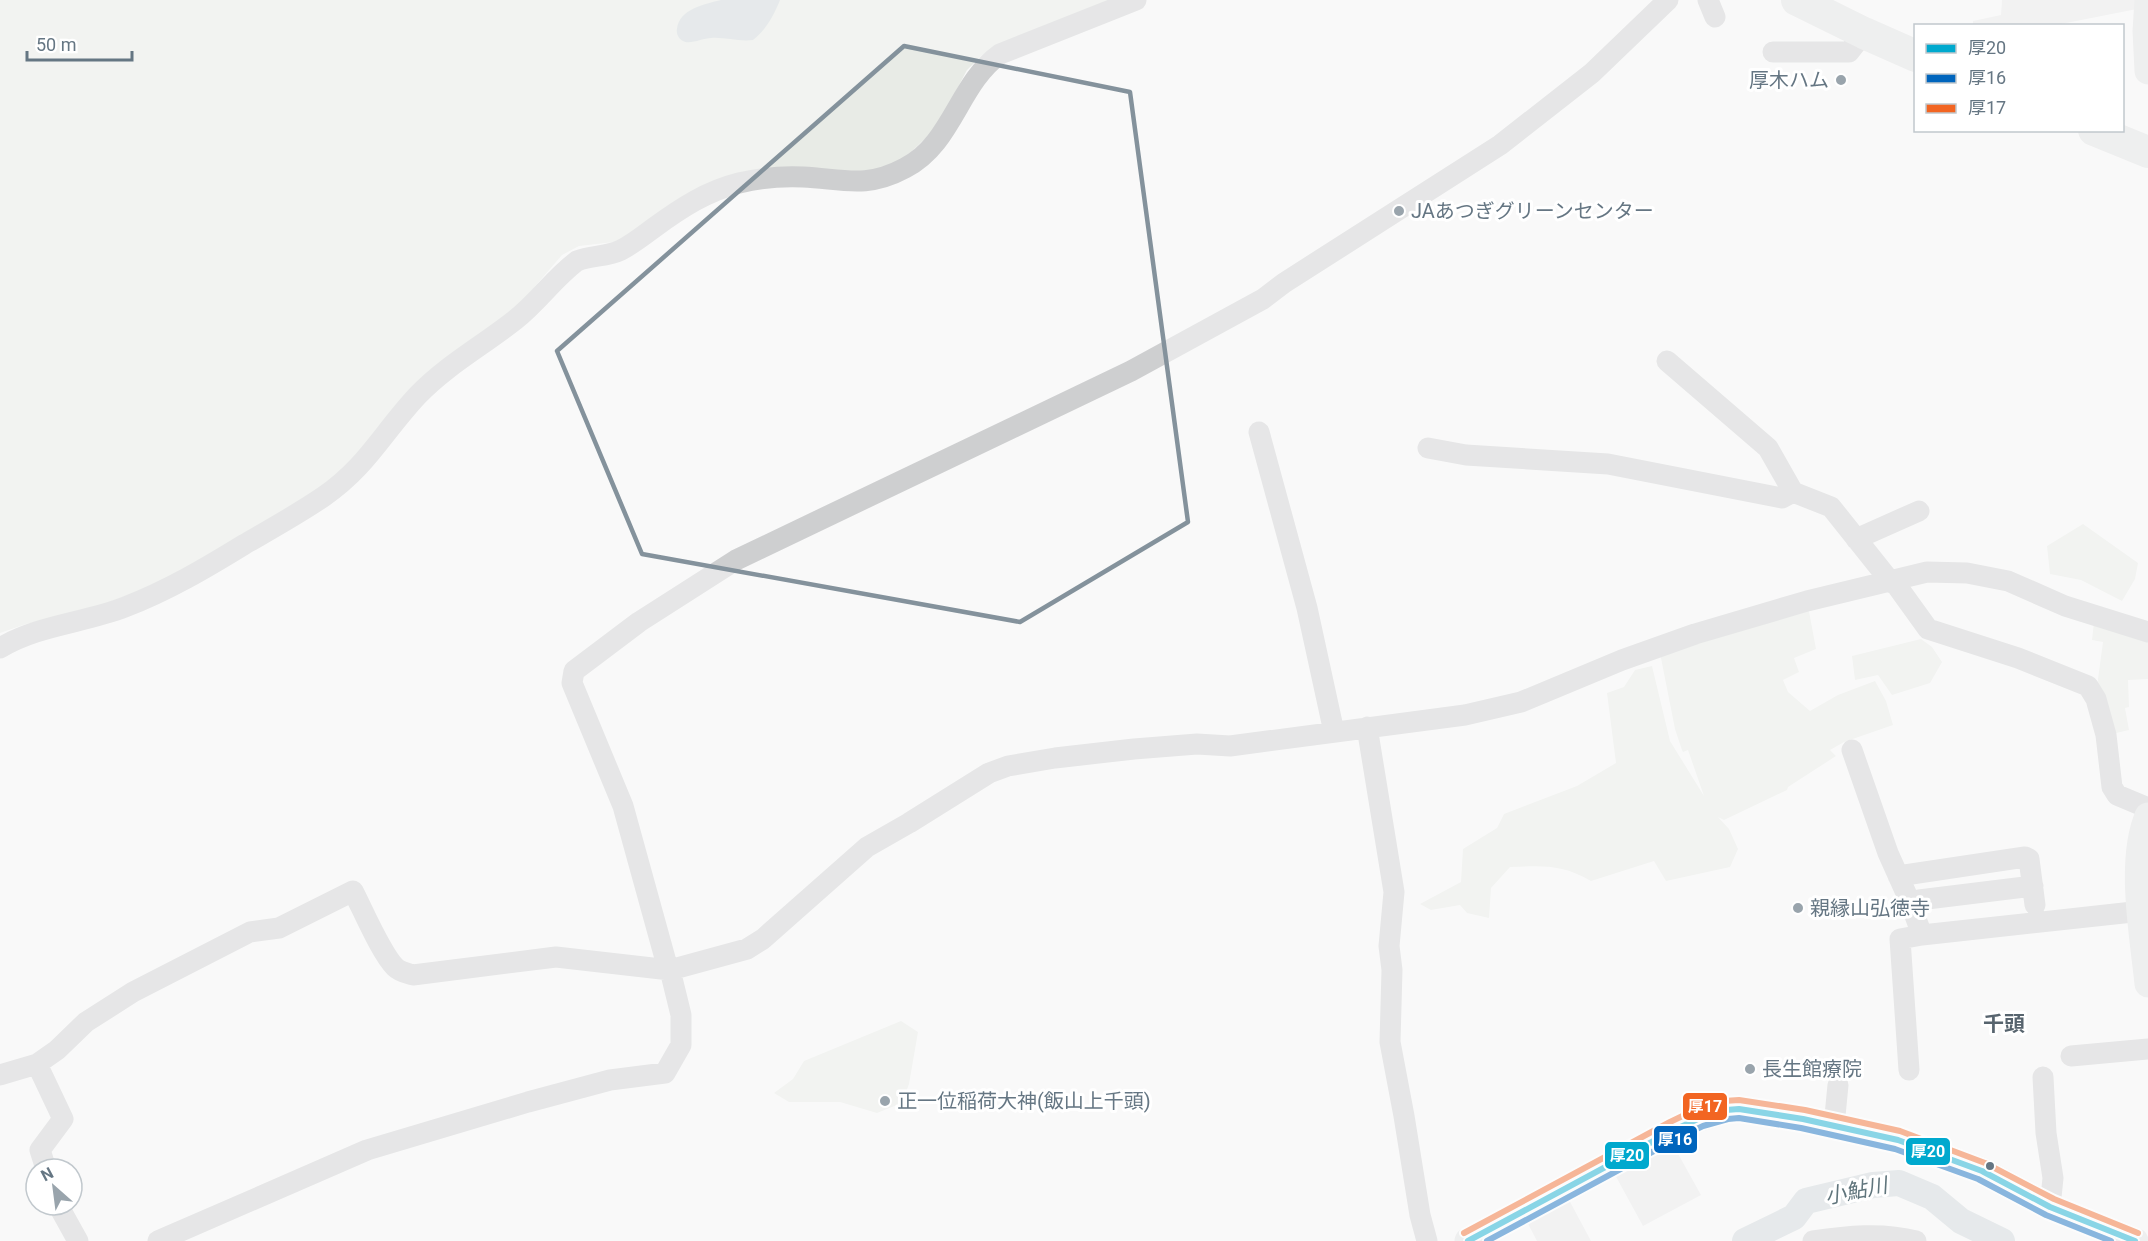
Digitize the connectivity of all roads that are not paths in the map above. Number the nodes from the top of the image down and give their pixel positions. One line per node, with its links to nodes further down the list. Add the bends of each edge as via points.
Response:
1 (1136, 0): 23 (street, via 1000,54 989,62 973,81 939,141 906,168 854,183 783,177 732,185 692,201 619,251 577,261 514,321 432,381 364,463 323,497 148,598 20,638)
2 (1668, 0): 34 (street, via 1592,73 1500,145 1263,299 1131,371 736,560 639,622 574,671 572,683 623,806)
3 (1797, 0): 6 (highway)
4 (1843, 0): 7 (highway)
5 (2148, 0): 10 (main road)
6 (1864, 33): 8 (street, via 1850,52); 9 (highway)
7 (1914, 33)
8 (1773, 52)
9 (1914, 55)
10 (2148, 71)
11 (2124, 120): 12 (highway)
12 (2148, 129)
13 (2099, 132): 14 (highway)
14 (2148, 152)
15 (1666, 361): 18 (street, via 1768,448)
16 (1259, 432): 25 (street, via 1307,608)
17 (1428, 448): 18 (street, via 1466,455 1608,464 1782,498)
18 (1793, 492): 20 (street, via 1831,507)
19 (1919, 511): 20 (street)
20 (1856, 539): 21 (street)
21 (1890, 582): 22 (street, via 1927,572 1967,573 2008,581 2065,606); 24 (street, via 1807,601 1695,634 1521,702 1465,715); 27 (street, via 1928,629 2088,686 2096,699 2106,735 2112,787 2117,795)
22 (2148, 632)
23 (0, 648)
24 (1367, 728): 25 (street); 48 (street, via 1394,892 1389,946 1389,1042)
25 (1334, 732): 34 (street, via 1230,746 1197,744 1078,755 989,772 867,847 763,939 736,952)
26 (1852, 750): 29 (street)
27 (2148, 808)
28 (2148, 816): 31 (main road, via 2139,850)
29 (1898, 876): 30 (street); 30 (street, via 2029,859 2034,895)
30 (1910, 902): 32 (street)
31 (2142, 911): 32 (street); 33 (main road)
32 (1922, 935): 38 (street, via 1900,939)
33 (2147, 966)
34 (669, 969): 37 (street, via 556,957 412,975 396,968 387,956 353,891 279,928 250,932 133,992 86,1022); 47 (street, via 681,1015 681,1045 665,1073 610,1080 367,1150)
35 (2148, 1049): 36 (street)
36 (2071, 1056)
37 (37, 1064): 39 (street); 43 (street, via 63,1119 40,1150)
38 (1909, 1070)
39 (0, 1075)
40 (1838, 1085): 42 (street)
41 (2042, 1088): 44 (street, via 2053,1178)
42 (1834, 1126): 44 (main road, via 1898,1140 1982,1170); 49 (main road, via 1739,1109 1700,1118)
43 (42, 1157)
44 (2050, 1207): 52 (main road)
45 (65, 1217): 46 (street)
46 (78, 1241)
47 (158, 1241)
48 (1427, 1241)
49 (1468, 1241)
50 (1813, 1241): 51 (street, via 1878,1236)
51 (1916, 1241)
52 (2135, 1241)

